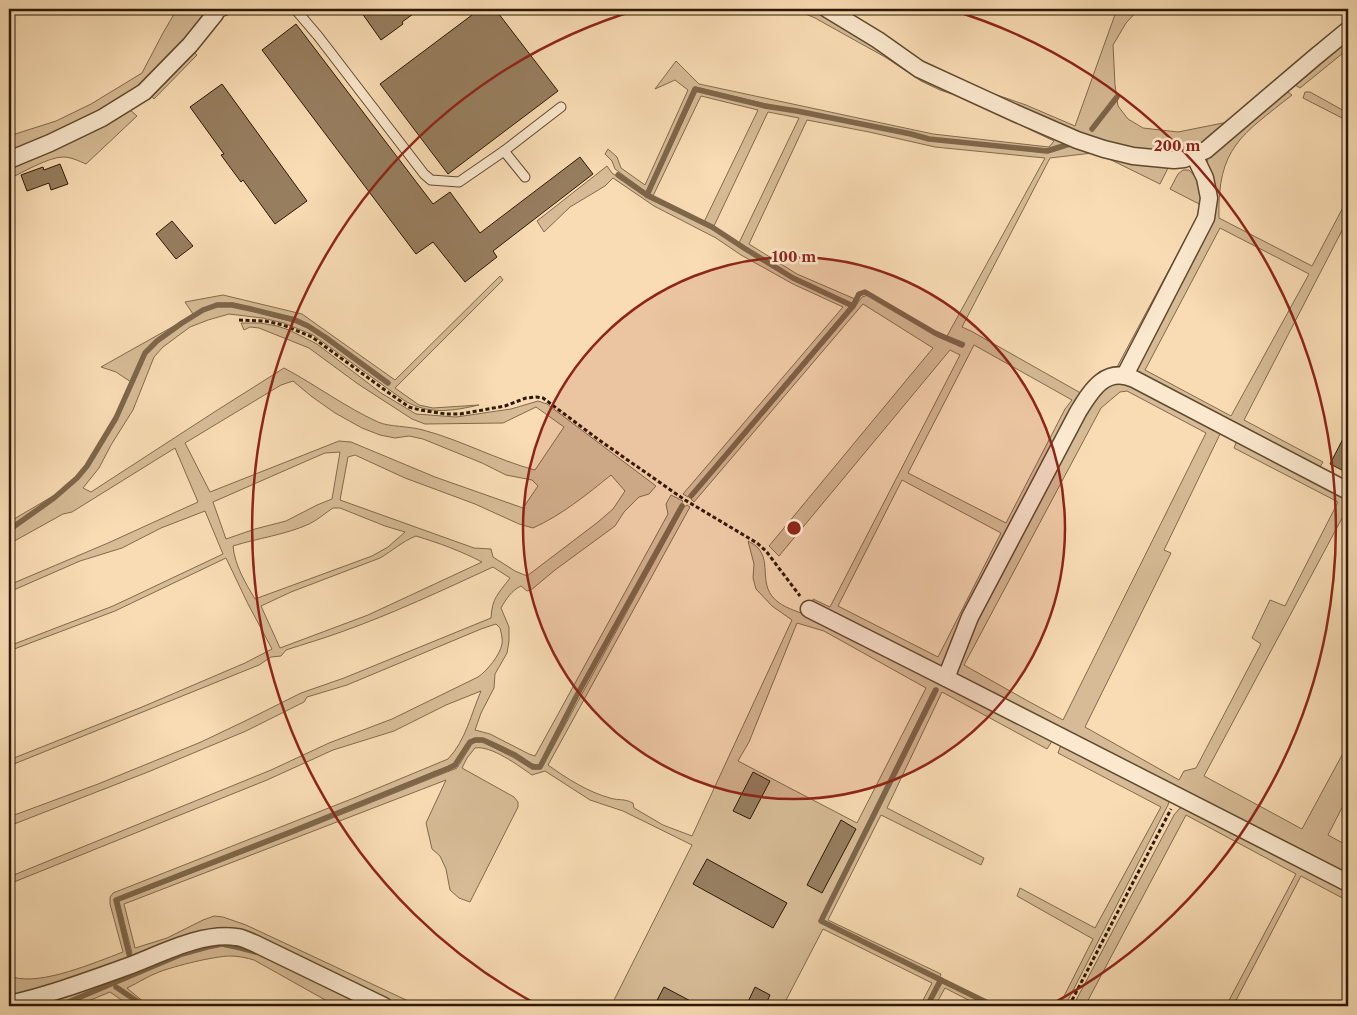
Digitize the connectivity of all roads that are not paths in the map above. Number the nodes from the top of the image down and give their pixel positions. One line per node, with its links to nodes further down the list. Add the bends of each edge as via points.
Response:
1 (295, 9): 6 (lane, via 431,180 459,182)
2 (827, 9): 7 (street, via 919,69 1077,140 1133,156 1174,160)
3 (220, 11): 8 (street, via 144,92 102,118)
4 (1348, 30): 7 (street, via 1206,150)
5 (561, 107): 6 (lane)
6 (504, 151): 9 (lane)
7 (1194, 155): 10 (street, via 1205,178 1209,198 1206,218)
8 (9, 160)
9 (525, 177)
10 (1125, 375): 11 (street); 13 (street, via 1108,378 1097,385 1078,412 970,617)
11 (1348, 491)
12 (809, 609): 13 (street)
13 (946, 678): 14 (street)
14 (1348, 883)
15 (9, 1004): 16 (street, via 58,991 178,946 202,939 236,937)
16 (384, 1006)

